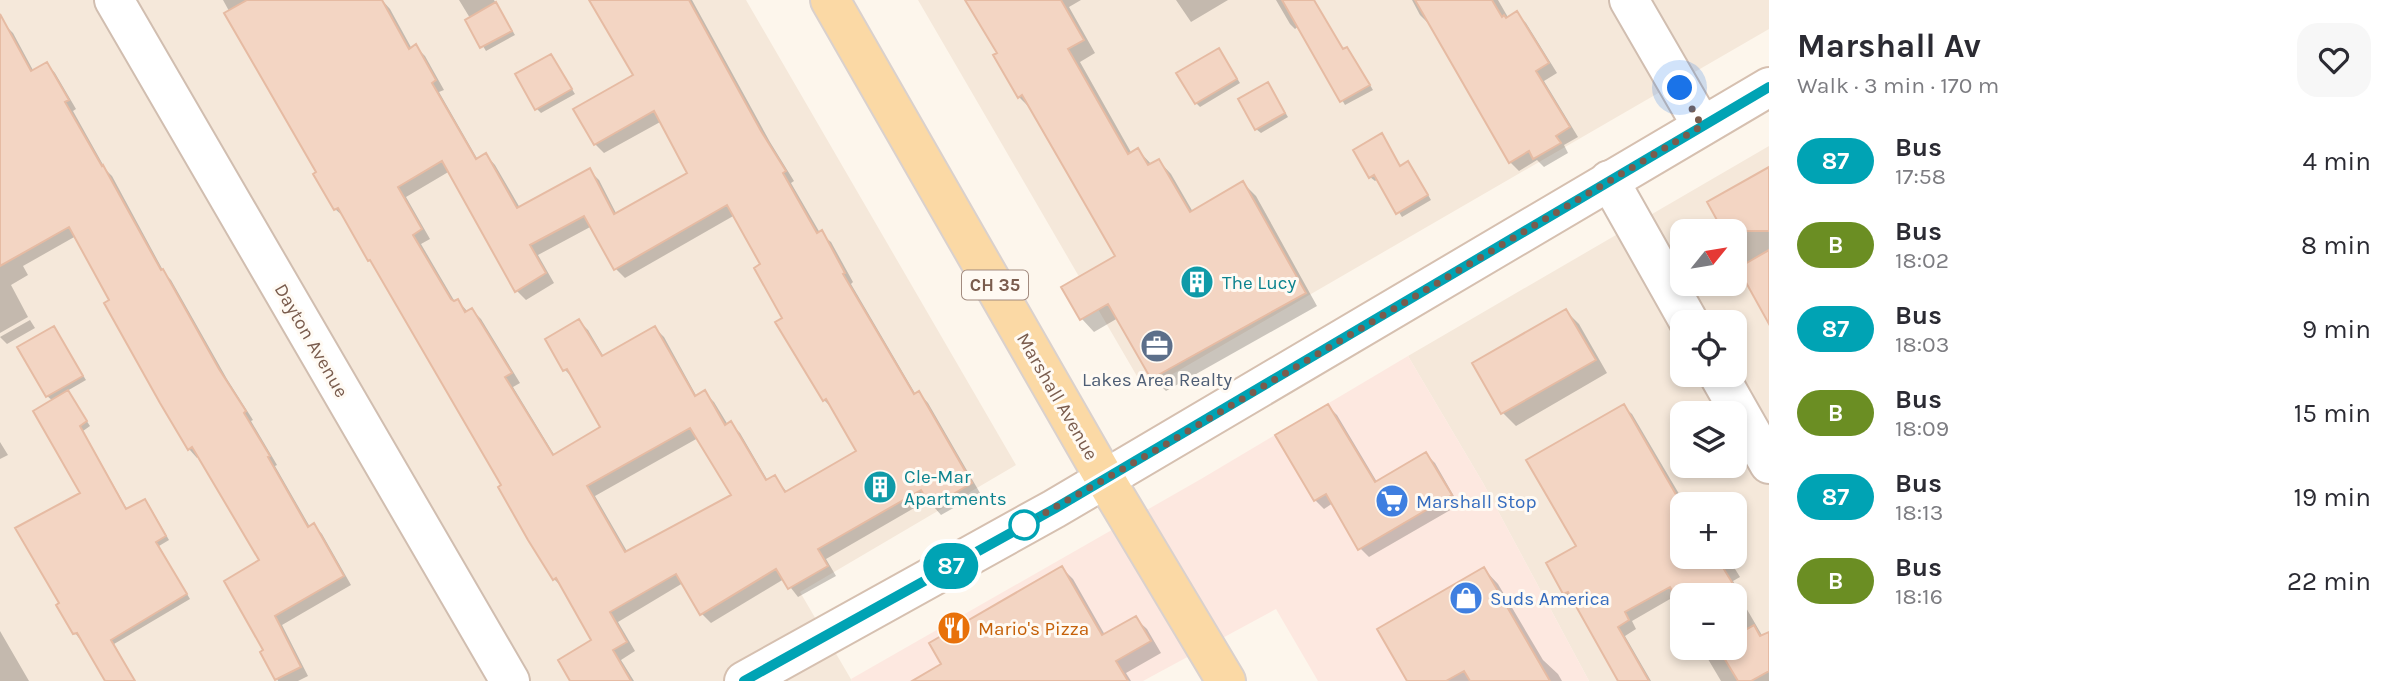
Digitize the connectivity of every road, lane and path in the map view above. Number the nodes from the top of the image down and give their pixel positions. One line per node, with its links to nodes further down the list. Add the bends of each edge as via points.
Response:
1 (114, 0): 11 (street, Dayton Avenue)
2 (830, 0): 10 (main road, Marshall Avenue / CH 35)
3 (1629, 0): 5 (street)
4 (1769, 87): 5 (street)
5 (1702, 126): 6 (street)
6 (1609, 180): 7 (street); 10 (street)
7 (1682, 310)
8 (1725, 387): 9 (street)
9 (1769, 464)
10 (1105, 479): 12 (street); 13 (main road, Marshall Avenue / CH 35)
11 (510, 681)
12 (744, 681)
13 (1226, 681)

